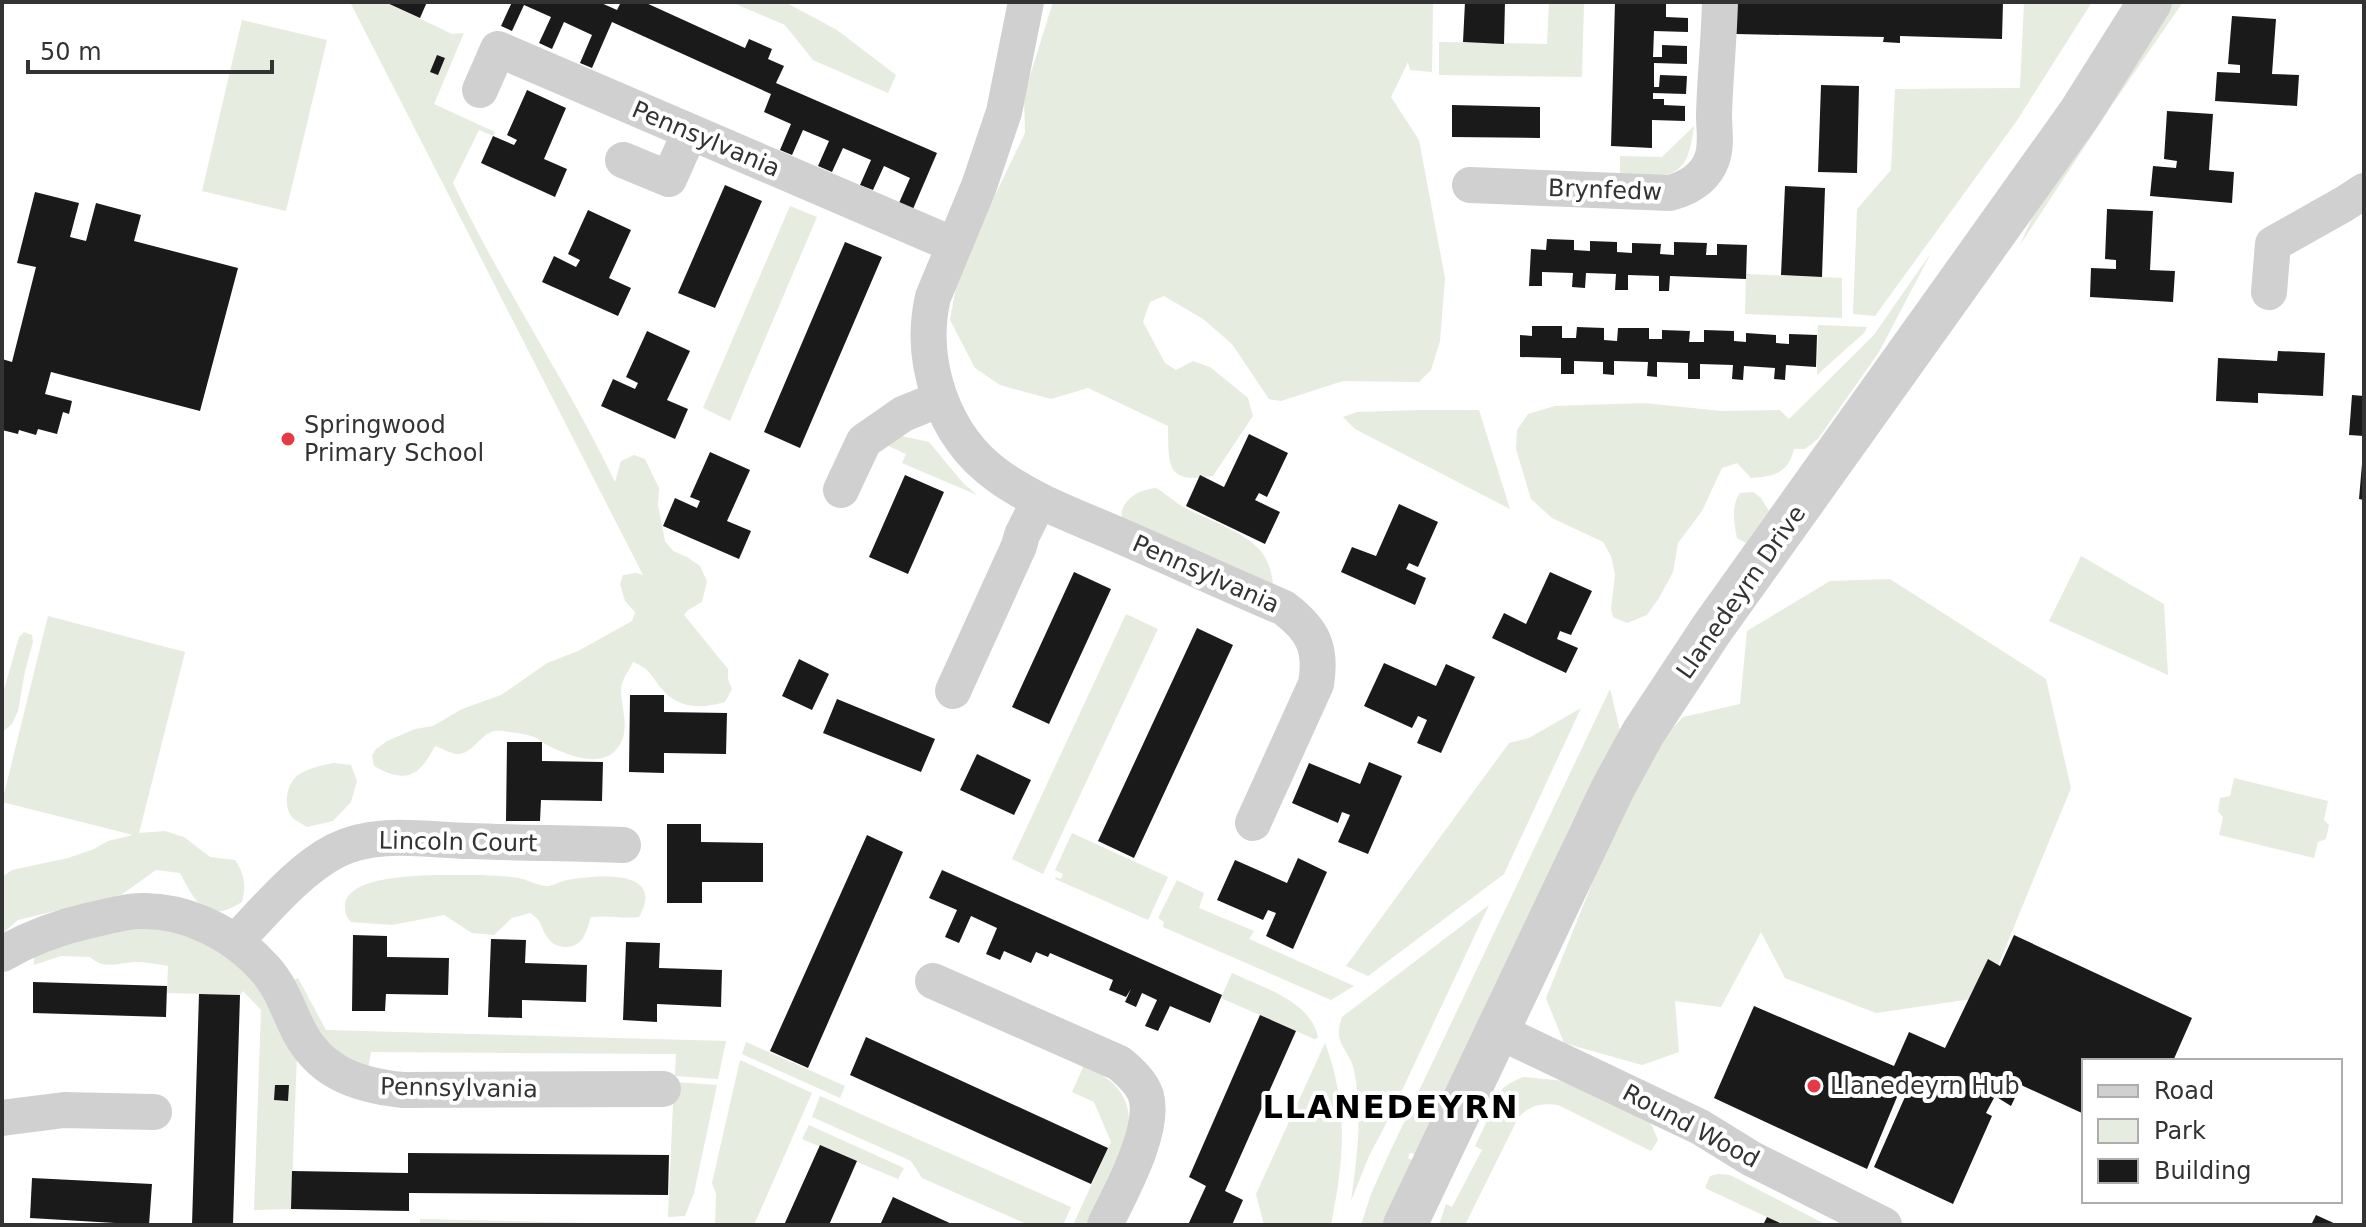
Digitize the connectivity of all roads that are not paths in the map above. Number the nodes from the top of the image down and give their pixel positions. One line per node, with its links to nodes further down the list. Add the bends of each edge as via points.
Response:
1 (1026, 2): 9 (street, Pennsylvania, via 1004,112)
2 (1720, 2): 7 (street, Brynfedw, via 1712,159 1688,188 1670,193)
3 (2150, 2): 20 (street, Llanedeyrn Drive, via 2080,113 1643,733)
4 (480, 90): 5 (street, Pennsylvania, via 498,49)
5 (690, 132): 6 (street, via 669,179); 9 (street, Pennsylvania)
6 (623, 160)
7 (1470, 185)
8 (2364, 191): 10 (street, via 2273,244)
9 (954, 245): 11 (street, Pennsylvania, via 928,315 928,346)
10 (2269, 292)
11 (940, 399): 12 (street, via 903,414 864,441); 13 (street, Pennsylvania, via 968,448 995,474)
12 (841, 490)
13 (1039, 501): 14 (street); 15 (street, Pennsylvania, via 1284,608 1302,622 1315,643 1316,684)
14 (953, 691)
15 (1253, 823)
16 (623, 845): 17 (street, Lincoln Court, via 361,842 320,861)
17 (235, 942): 18 (street, Pennsylvania, via 182,917 132,912 60,927); 21 (street, Pennsylvania, via 279,986 312,1051 336,1072 367,1086)
18 (2, 954)
19 (933, 981): 24 (street, via 1119,1063 1134,1076 1146,1095 1149,1118)
20 (1496, 1030): 25 (street, Llanedeyrn Drive); 26 (street, Round Wood, via 1700,1127)
21 (663, 1089)
22 (154, 1112): 23 (street, via 64,1110)
23 (2, 1118)
24 (1105, 1225)
25 (1405, 1225)
26 (1884, 1225)

